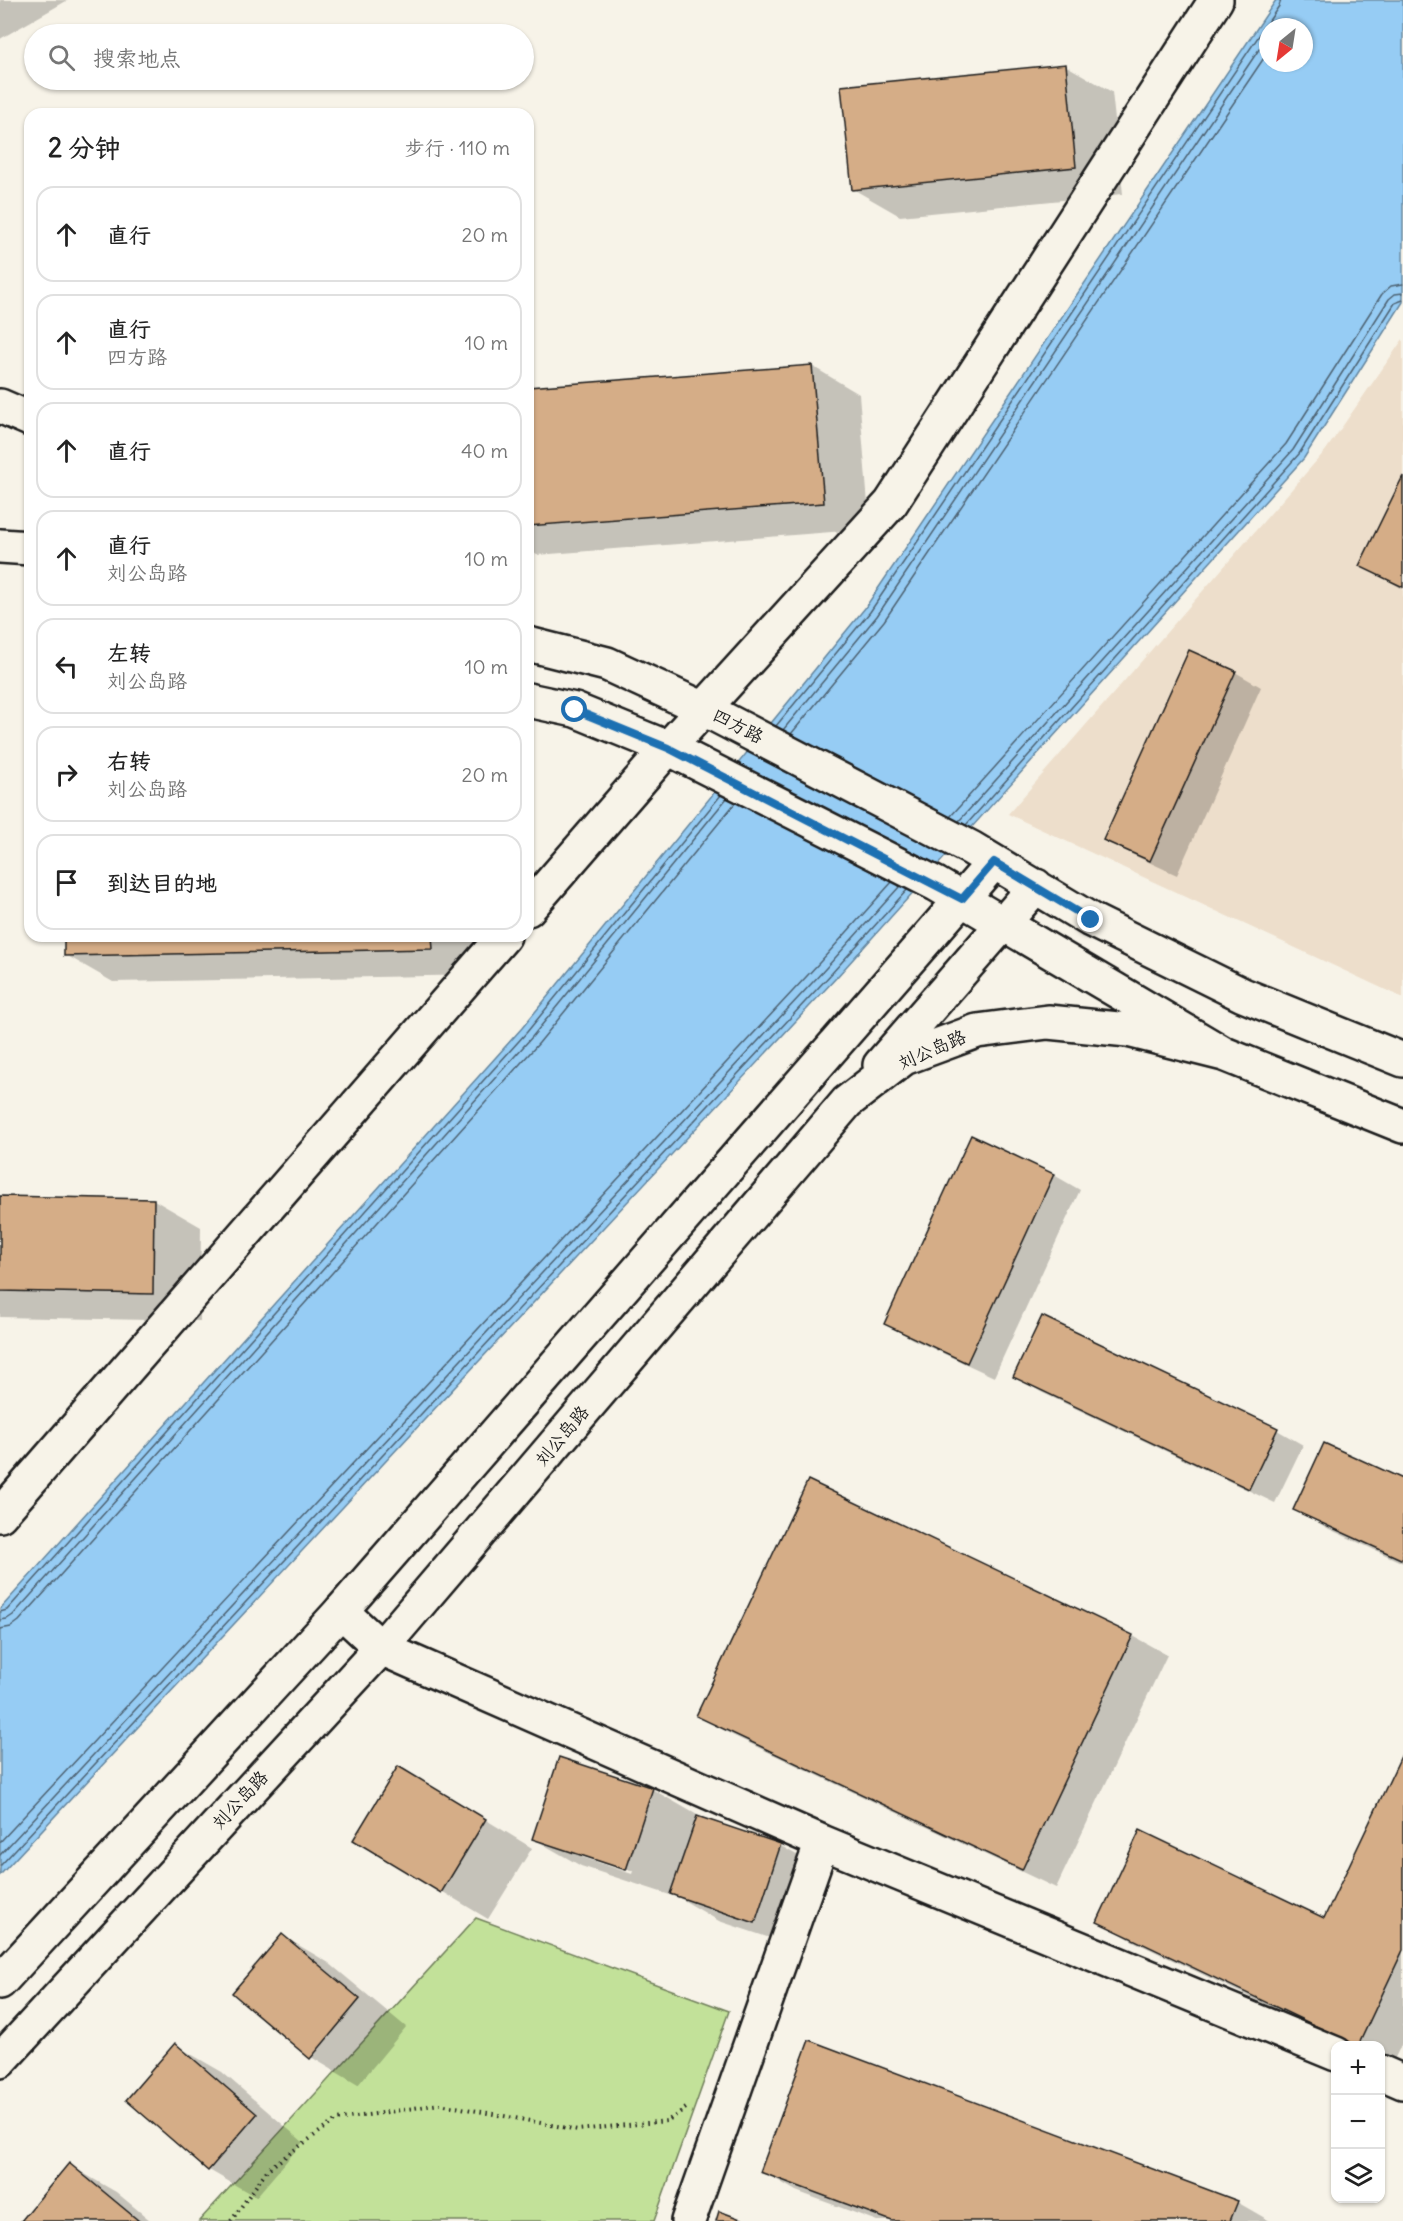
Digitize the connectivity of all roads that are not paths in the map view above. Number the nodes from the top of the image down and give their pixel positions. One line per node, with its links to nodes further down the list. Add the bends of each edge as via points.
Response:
1 (1216, 0): 8 (main road, via 891,503)
2 (0, 406): 3 (main road)
3 (24, 416)
4 (0, 546): 5 (main road)
5 (24, 548)
6 (534, 646): 8 (main road, 四方路, via 607,664)
7 (534, 701): 9 (main road, via 575,710)
8 (704, 709): 9 (main road); 10 (main road, 四方路)
9 (668, 748): 12 (main road, 刘公岛路); 13 (main road)
10 (982, 855): 11 (main road); 12 (main road)
11 (1036, 886): 14 (main road); 17 (main road, via 1091,920 1243,995)
12 (949, 892): 14 (main road, 刘公岛路); 21 (main road)
13 (534, 902)
14 (1004, 924): 16 (main road, 刘公岛路); 18 (main road)
15 (499, 942): 20 (main road)
16 (1224, 1054): 18 (main road, 刘公岛路, via 1128,1030 1060,1023 977,1031 904,1058); 19 (main road, 刘公岛路)
17 (1403, 1060)
18 (847, 1102): 22 (main road, 刘公岛路)
19 (1403, 1126)
20 (0, 1515)
21 (341, 1611): 22 (main road); 24 (main road)
22 (381, 1648): 23 (main road); 26 (main road, 刘公岛路)
23 (822, 1842): 25 (main road); 29 (main road)
24 (0, 1982)
25 (1331, 2052)
26 (0, 2061)
27 (1385, 2074): 28 (main road)
28 (1403, 2082)
29 (688, 2221)

